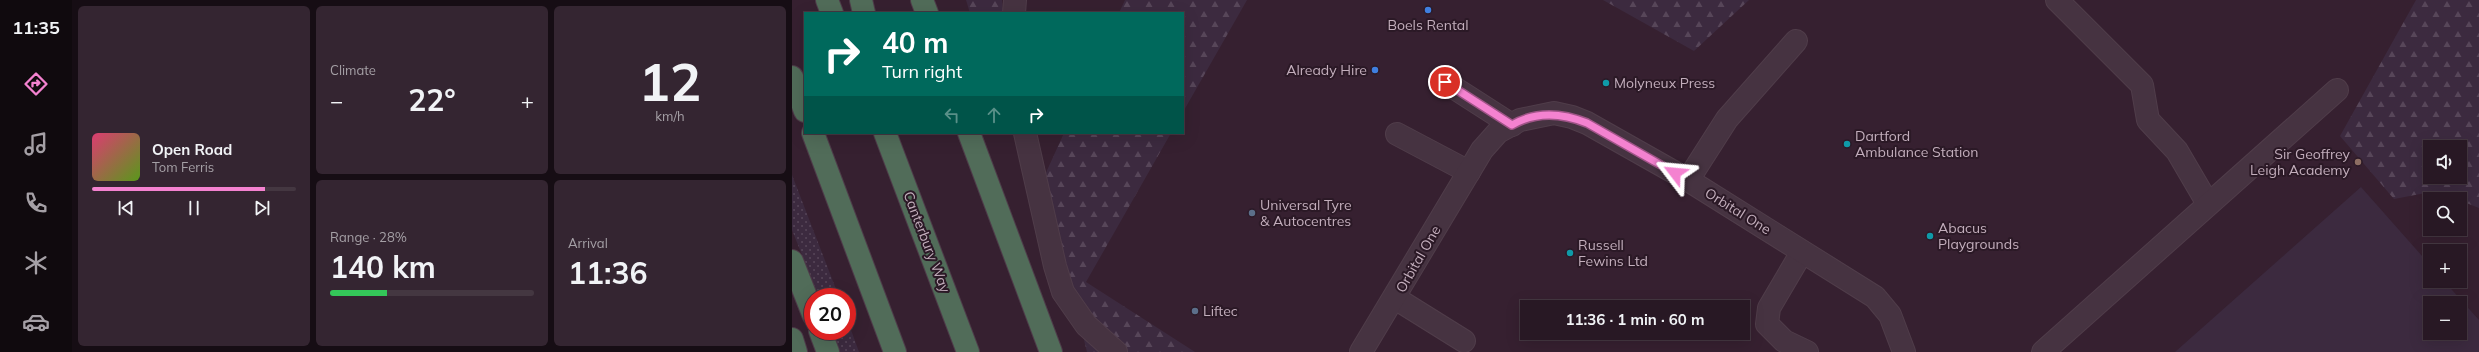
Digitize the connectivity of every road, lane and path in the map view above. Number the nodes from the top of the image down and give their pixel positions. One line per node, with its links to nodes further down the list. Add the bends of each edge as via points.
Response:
1 (827, 0): 6 (highway)
2 (861, 0): 7 (highway)
3 (922, 0): 8 (highway)
4 (1015, 0): 9 (street)
5 (2057, 0): 23 (street, via 2142,85 2148,120 2177,151)
6 (832, 12)
7 (864, 12)
8 (927, 12)
9 (1014, 12)
10 (1796, 41): 22 (street, via 1727,119)
11 (792, 77): 14 (highway)
12 (1445, 82): 15 (street)
13 (2337, 90): 23 (street)
14 (804, 109)
15 (1512, 125): 21 (street, Orbital One, via 1498,132 1482,150); 22 (street, Orbital One, via 1520,120 1554,113 1572,117)
16 (813, 134): 33 (highway)
17 (969, 134): 35 (highway)
18 (1025, 134): 36 (street, via 1064,292 1086,325)
19 (1397, 134): 21 (street)
20 (888, 137): 34 (highway, Canterbury Way)
21 (1469, 172): 27 (street, Orbital One)
22 (1688, 180): 24 (street, Orbital One)
23 (2208, 204): 40 (street)
24 (1802, 252): 38 (street, via 1769,308 1767,324 1784,341); 39 (street, Orbital One, via 1875,297 1890,315)
25 (792, 261): 26 (highway)
26 (804, 291)
27 (1395, 298): 30 (street, Orbital One); 37 (street, Orbital One)
28 (792, 340): 31 (highway)
29 (823, 340): 32 (highway)
30 (1464, 341)
31 (796, 352)
32 (828, 352)
33 (895, 352)
34 (968, 352)
35 (1051, 352)
36 (1116, 352)
37 (1361, 352)
38 (1807, 352)
39 (1904, 352)
40 (2043, 352)

